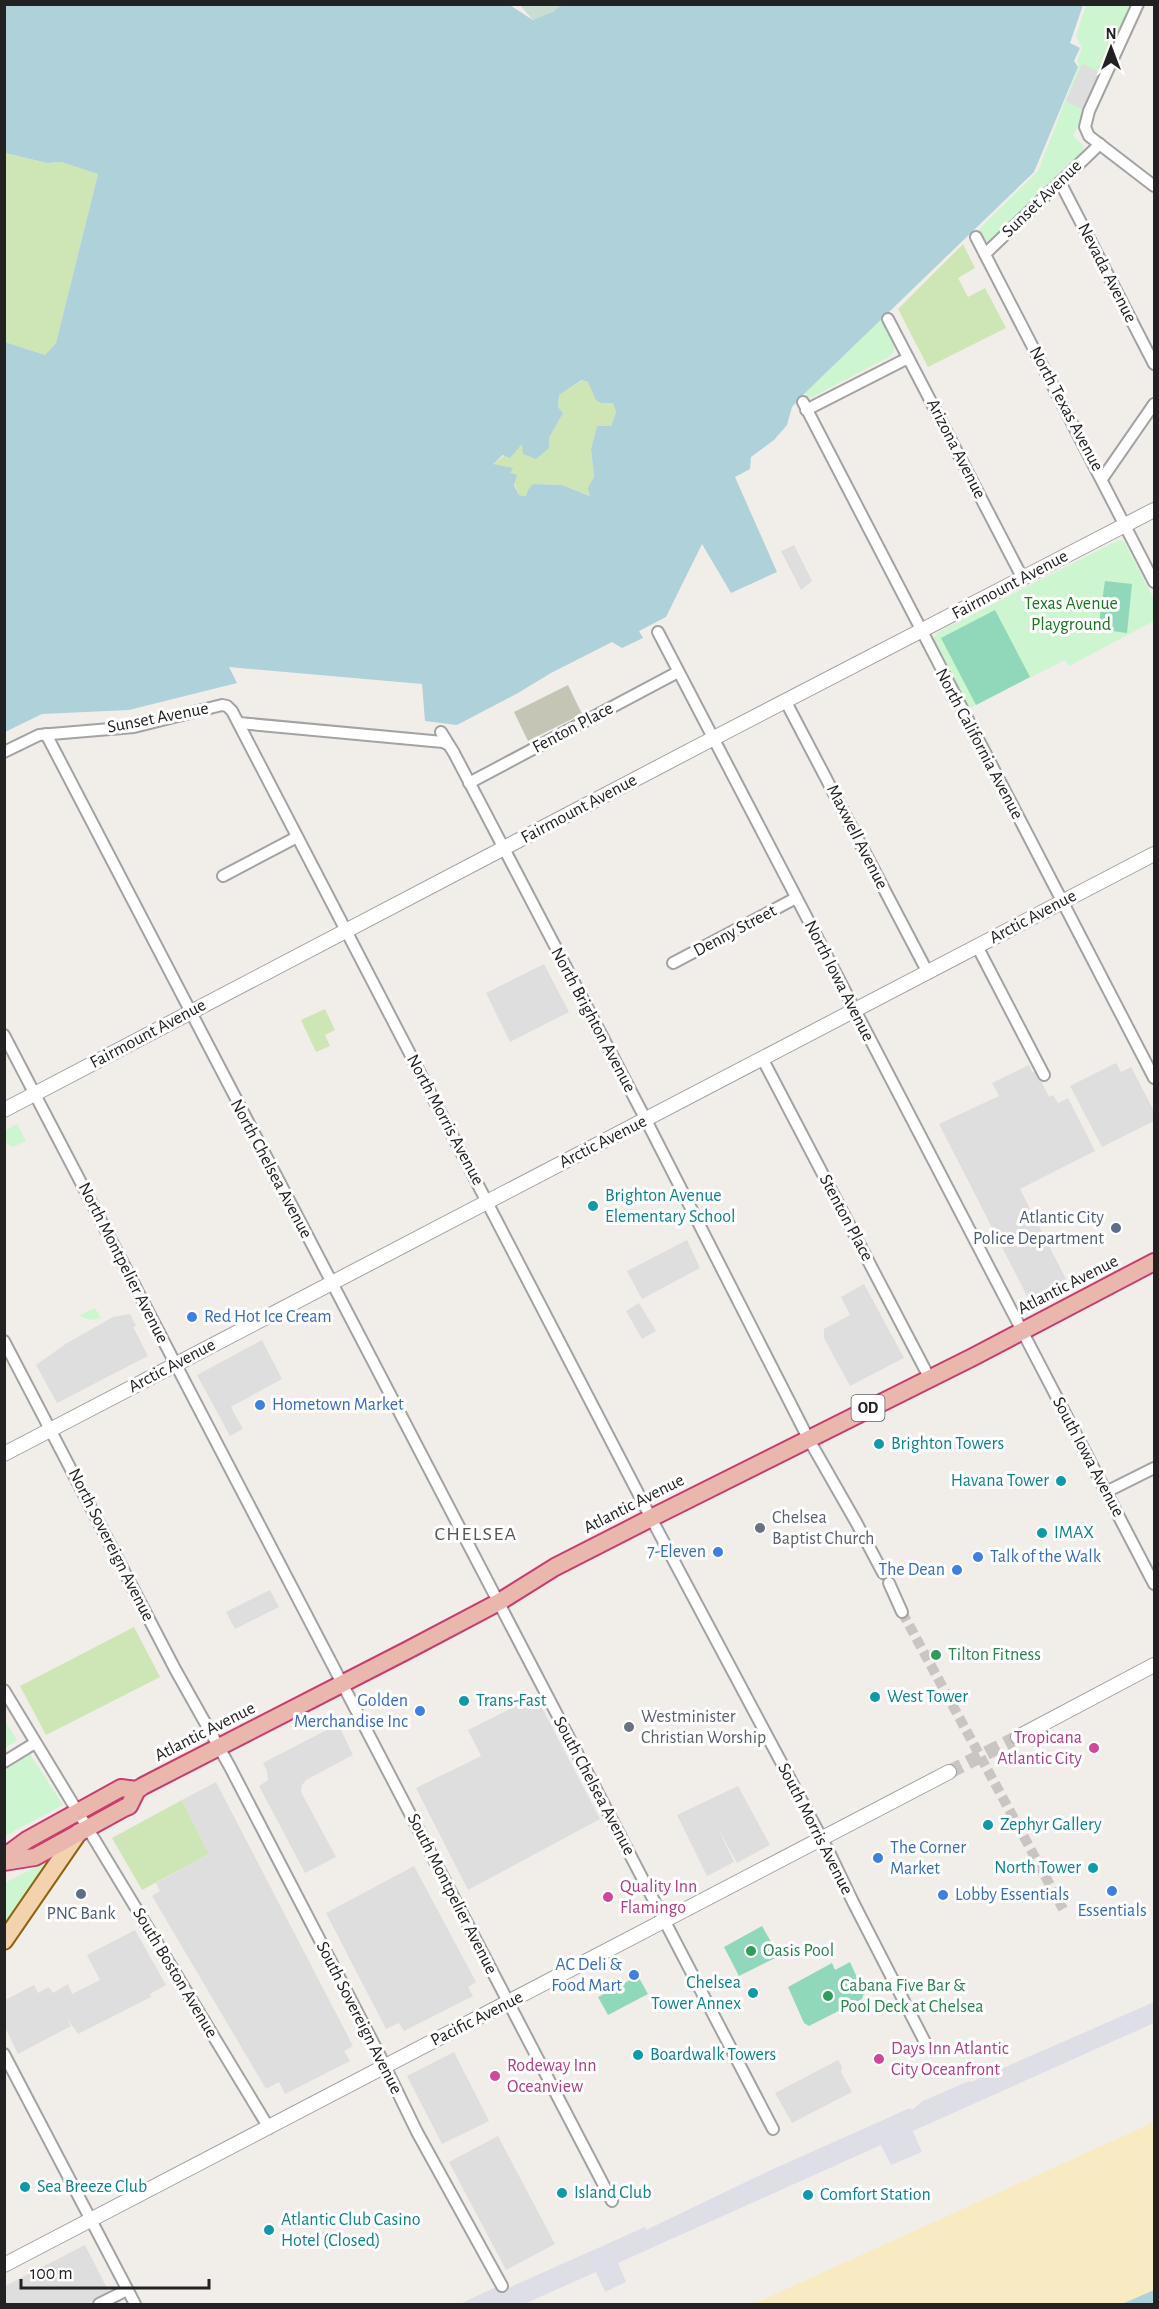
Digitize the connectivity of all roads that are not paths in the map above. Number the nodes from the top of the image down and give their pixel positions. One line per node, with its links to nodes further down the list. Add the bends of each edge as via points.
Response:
1 (1138, 4): 2 (street, via 1089,111 1085,127)
2 (1100, 144): 3 (street, Sunset Avenue); 4 (street)
3 (1060, 182): 6 (street, Sunset Avenue); 9 (street, Nevada Avenue)
4 (1155, 186)
5 (976, 237): 6 (street, North Texas Avenue)
6 (985, 254): 11 (street, North Texas Avenue)
7 (888, 319): 8 (street, Arizona Avenue)
8 (908, 358): 14 (street, Arizona Avenue); 17 (street, North California Avenue, via 804,406)
9 (1155, 364)
10 (1155, 404): 11 (street)
11 (1102, 479): 13 (street, North Texas Avenue)
12 (1155, 510): 13 (street, Fairmount Avenue)
13 (1126, 525): 14 (street, Fairmount Avenue); 15 (street, North Texas Avenue)
14 (1023, 579): 17 (street, Fairmount Avenue)
15 (1155, 582)
16 (658, 632): 18 (street, North Iowa Avenue)
17 (921, 632): 19 (street, Fairmount Avenue); 32 (street, North California Avenue)
18 (678, 672): 23 (street, North Iowa Avenue); 26 (street, Fenton Place)
19 (786, 702): 23 (street, Fairmount Avenue); 36 (street, Maxwell Avenue)
20 (238, 723): 22 (street, Sunset Avenue, via 232,711 222,705 134,727); 24 (street); 27 (street, North Morris Avenue)
21 (441, 732): 24 (street, North Brighton Avenue)
22 (46, 734): 25 (street, Sunset Avenue); 38 (street, North Chelsea Avenue)
23 (712, 739): 28 (street, Fairmount Avenue); 31 (street, North Iowa Avenue)
24 (449, 745): 26 (street, North Brighton Avenue)
25 (4, 752)
26 (469, 783): 28 (street, North Brighton Avenue)
27 (297, 837): 30 (street); 33 (street, North Morris Avenue)
28 (503, 849): 33 (street, Fairmount Avenue); 45 (street, North Brighton Avenue)
29 (1155, 854): 32 (street, Arctic Avenue)
30 (223, 876)
31 (796, 898): 35 (street, Denny Street); 37 (street, North Iowa Avenue)
32 (1062, 902): 34 (street, Arctic Avenue); 42 (street, North California Avenue)
33 (346, 932): 38 (street, Fairmount Avenue); 46 (street, North Morris Avenue)
34 (976, 946): 36 (street, Arctic Avenue); 41 (street)
35 (673, 963)
36 (927, 971): 37 (street, Arctic Avenue)
37 (854, 1010): 40 (street, Arctic Avenue); 49 (street, North Iowa Avenue)
38 (190, 1012): 43 (street, Fairmount Avenue); 48 (street, North Chelsea Avenue)
39 (4, 1035): 43 (street, North Montpelier Avenue)
40 (762, 1058): 45 (street, Arctic Avenue); 52 (street, Stenton Place)
41 (1044, 1075)
42 (1155, 1078)
43 (35, 1094): 44 (street, Fairmount Avenue); 51 (street, North Montpelier Avenue)
44 (4, 1110)
45 (646, 1120): 46 (street, Arctic Avenue); 54 (street, North Brighton Avenue)
46 (488, 1202): 48 (street, Arctic Avenue); 58 (street, North Morris Avenue)
47 (1155, 1263): 49 (highway, Atlantic Avenue / OD)
48 (331, 1284): 51 (street, Arctic Avenue); 60 (street, North Chelsea Avenue)
49 (1021, 1330): 52 (highway, Atlantic Avenue / OD); 57 (street, South Iowa Avenue)
50 (4, 1341): 53 (street, North Sovereign Avenue)
51 (176, 1365): 53 (street, Arctic Avenue); 63 (street, North Montpelier Avenue)
52 (929, 1377): 54 (highway, Atlantic Avenue / OD)
53 (51, 1430): 55 (street, Arctic Avenue); 67 (street, North Sovereign Avenue)
54 (808, 1438): 58 (highway, Atlantic Avenue / OD); 61 (street, North Brighton Avenue)
55 (4, 1454)
56 (1155, 1468): 57 (street)
57 (1106, 1492): 59 (street, South Iowa Avenue)
58 (651, 1518): 60 (highway, Atlantic Avenue / OD); 71 (street, South Morris Avenue)
59 (1155, 1584)
60 (499, 1602): 63 (highway, Atlantic Avenue / OD); 74 (street, South Chelsea Avenue)
61 (902, 1612)
62 (1155, 1665): 65 (street)
63 (342, 1683): 67 (highway, Atlantic Avenue / OD); 76 (street, South Montpelier Avenue)
64 (4, 1690): 66 (street, South Boston Avenue)
65 (1018, 1737)
66 (35, 1743): 68 (street); 70 (street, South Boston Avenue)
67 (218, 1748): 70 (highway, Atlantic Avenue / OD, via 137,1790 122,1788); 79 (street, South Sovereign Avenue)
68 (4, 1762)
69 (949, 1773): 71 (street, Pacific Avenue)
70 (81, 1822): 72 (highway, OD, via 27,1840); 73 (highway, OD, via 35,1857); 75 (main road, Atlantic Avenue); 80 (street, South Boston Avenue)
71 (822, 1839): 74 (street, Pacific Avenue); 77 (street, South Morris Avenue)
72 (4, 1857)
73 (4, 1862)
74 (665, 1921): 76 (street, Pacific Avenue); 81 (street, South Chelsea Avenue)
75 (4, 1941)
76 (509, 2003): 79 (street, Pacific Avenue); 82 (street, South Montpelier Avenue)
77 (927, 2046)
78 (4, 2054): 83 (street)
79 (384, 2067): 80 (street, Pacific Avenue); 85 (street, South Sovereign Avenue)
80 (269, 2128): 83 (street, Pacific Avenue)
81 (773, 2129)
82 (612, 2201)
83 (91, 2220): 84 (street, Pacific Avenue); 86 (street)
84 (4, 2265)
85 (502, 2286)
86 (128, 2290): 87 (street); 88 (street)
87 (99, 2304)
88 (135, 2304)

